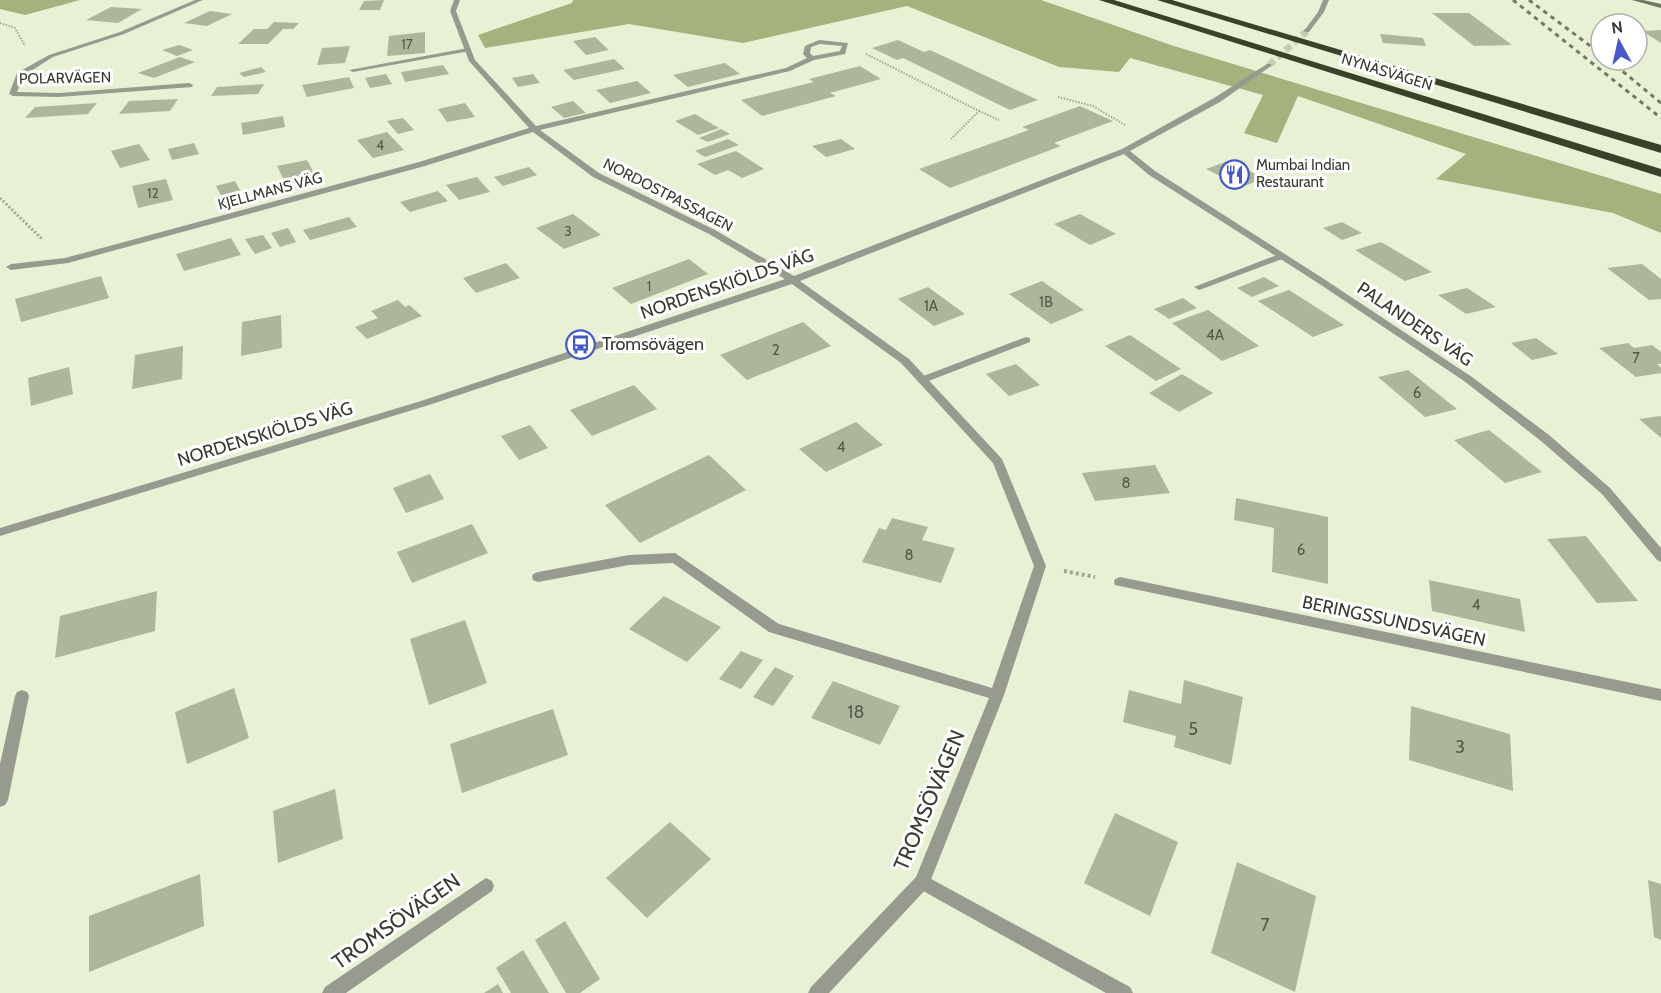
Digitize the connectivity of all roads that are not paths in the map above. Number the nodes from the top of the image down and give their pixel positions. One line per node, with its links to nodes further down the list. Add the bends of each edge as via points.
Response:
1 (200, 0): 13 (street, POLARVÄGEN, via 122,33 51,56 20,75 13,94 59,95)
2 (458, 0): 9 (street, NORDOSTPASSAGEN, via 453,11)
3 (1104, 0): 17 (highway, NYNÄSVÄGEN)
4 (1162, 0): 15 (highway, NYNÄSVÄGEN)
5 (1326, 0): 8 (street)
6 (1635, 0): 7 (street)
7 (1661, 6)
8 (1307, 31)
9 (468, 50): 12 (street); 14 (street, NORDOSTPASSAGEN, via 472,61)
10 (812, 58): 10 (street, via 843,52 846,44 819,42 807,46 806,54); 14 (street, via 788,70)
11 (1269, 65): 16 (street, NORDENSKIÖLDS VÄG, via 1218,100)
12 (353, 70)
13 (189, 85)
14 (534, 129): 19 (street, KJELLMANS VÄG, via 422,164 65,261); 20 (street, NORDOSTPASSAGEN, via 596,175 712,232)
15 (1661, 149)
16 (1125, 151): 18 (street, PALANDERS VÄG, via 1152,173); 20 (street, NORDENSKIÖLDS VÄG)
17 (1661, 173)
18 (1282, 256): 21 (street); 25 (street, PALANDERS VÄG, via 1468,379 1545,438 1606,491)
19 (12, 267)
20 (793, 280): 23 (street, via 905,361); 24 (street, NORDENSKIÖLDS VÄG, via 425,403)
21 (1199, 287)
22 (1026, 340): 23 (street)
23 (922, 380): 28 (street, TROMSÖVÄGEN, via 998,462 1040,566)
24 (0, 532)
25 (1661, 556)
26 (538, 577): 28 (street, via 629,560 675,558 774,628)
27 (1120, 582): 29 (street, BERINGSSUNDSVÄGEN)
28 (997, 695): 32 (street, TROMSÖVÄGEN)
29 (1661, 695)
30 (22, 696): 31 (street)
31 (0, 800)
32 (922, 882): 35 (street, TROMSÖVÄGEN); 36 (street)
33 (486, 886): 34 (street, TROMSÖVÄGEN)
34 (331, 993)
35 (817, 993)
36 (1124, 993)

